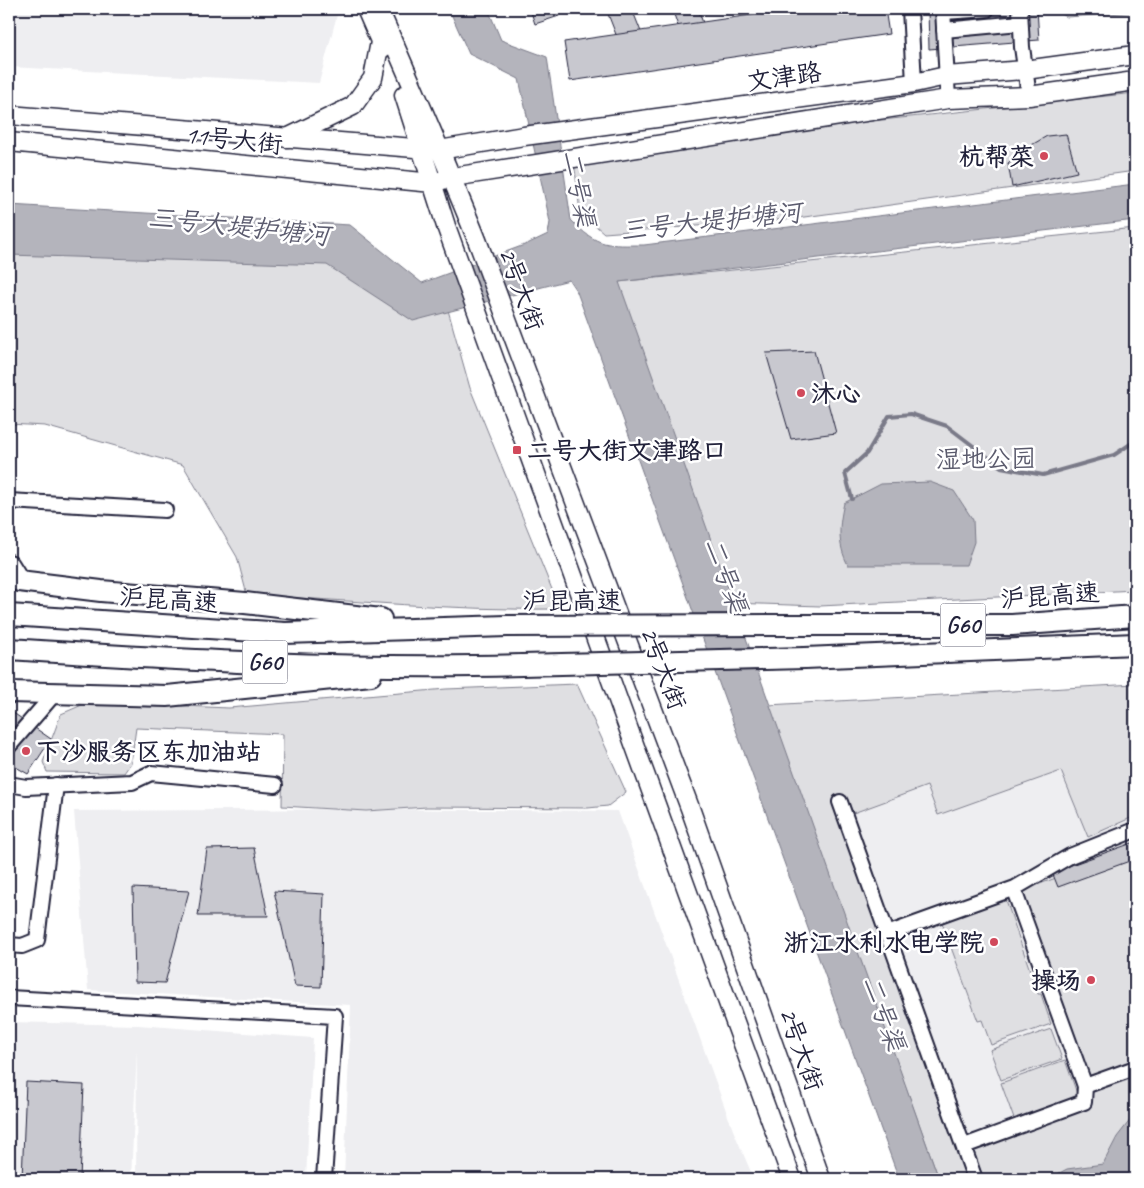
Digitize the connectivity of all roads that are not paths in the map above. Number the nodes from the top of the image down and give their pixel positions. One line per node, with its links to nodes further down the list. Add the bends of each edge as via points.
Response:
1 (366, 9): 8 (main road)
2 (379, 9): 19 (main road)
3 (910, 9): 13 (street)
4 (987, 9): 5 (street)
5 (944, 10): 7 (street)
6 (1020, 16): 7 (street); 10 (street)
7 (944, 30): 11 (street)
8 (380, 42): 17 (main road, via 373,78 352,106); 19 (main road)
9 (1135, 55): 10 (main road, 文津路)
10 (1026, 70): 11 (main road, 文津路); 14 (street)
11 (946, 76): 13 (main road, 文津路); 15 (street)
12 (1135, 81): 14 (main road, 文津路)
13 (914, 83): 19 (main road, 文津路)
14 (1030, 96): 15 (main road, 文津路)
15 (948, 100): 20 (main road, 文津路)
16 (9, 116): 17 (main road, 11号大街)
17 (286, 138): 19 (main road, 11号大街)
18 (9, 142): 21 (main road, 11号大街)
19 (431, 150): 20 (main road, 2号大街); 21 (main road, 2号大街)
20 (453, 177): 21 (main road, 11号大街); 48 (main road, 2号大街, via 690,808)
21 (432, 183): 47 (main road, 2号大街)
22 (9, 501): 23 (street)
23 (166, 510)
24 (9, 565): 27 (highway, via 19,581)
25 (9, 615): 27 (highway, 沪昆高速 / G60, via 285,633)
26 (1135, 616): 27 (highway, 沪昆高速 / G60, bridge, via 1012,625)
27 (448, 626)
28 (1135, 644): 30 (highway, 沪昆高速 / G60, bridge, via 805,658)
29 (9, 649): 30 (highway, 沪昆高速 / G60, via 170,660)
30 (467, 667): 32 (highway, via 167,696)
31 (9, 692): 32 (highway)
32 (55, 693): 33 (street)
33 (9, 746)
34 (9, 784): 36 (street)
35 (275, 785): 36 (street, via 151,773 132,782)
36 (56, 786): 41 (street, via 37,940 22,946)
37 (840, 802): 40 (street)
38 (1135, 830): 40 (street, via 1070,856 1015,888)
39 (1015, 893): 44 (street)
40 (887, 934): 49 (street)
41 (9, 946)
42 (9, 998): 46 (street, via 335,1016)
43 (1135, 1068): 44 (street)
44 (1085, 1086): 45 (street, via 1084,1102)
45 (967, 1145)
46 (324, 1179)
47 (792, 1179)
48 (821, 1179)
49 (975, 1179)

